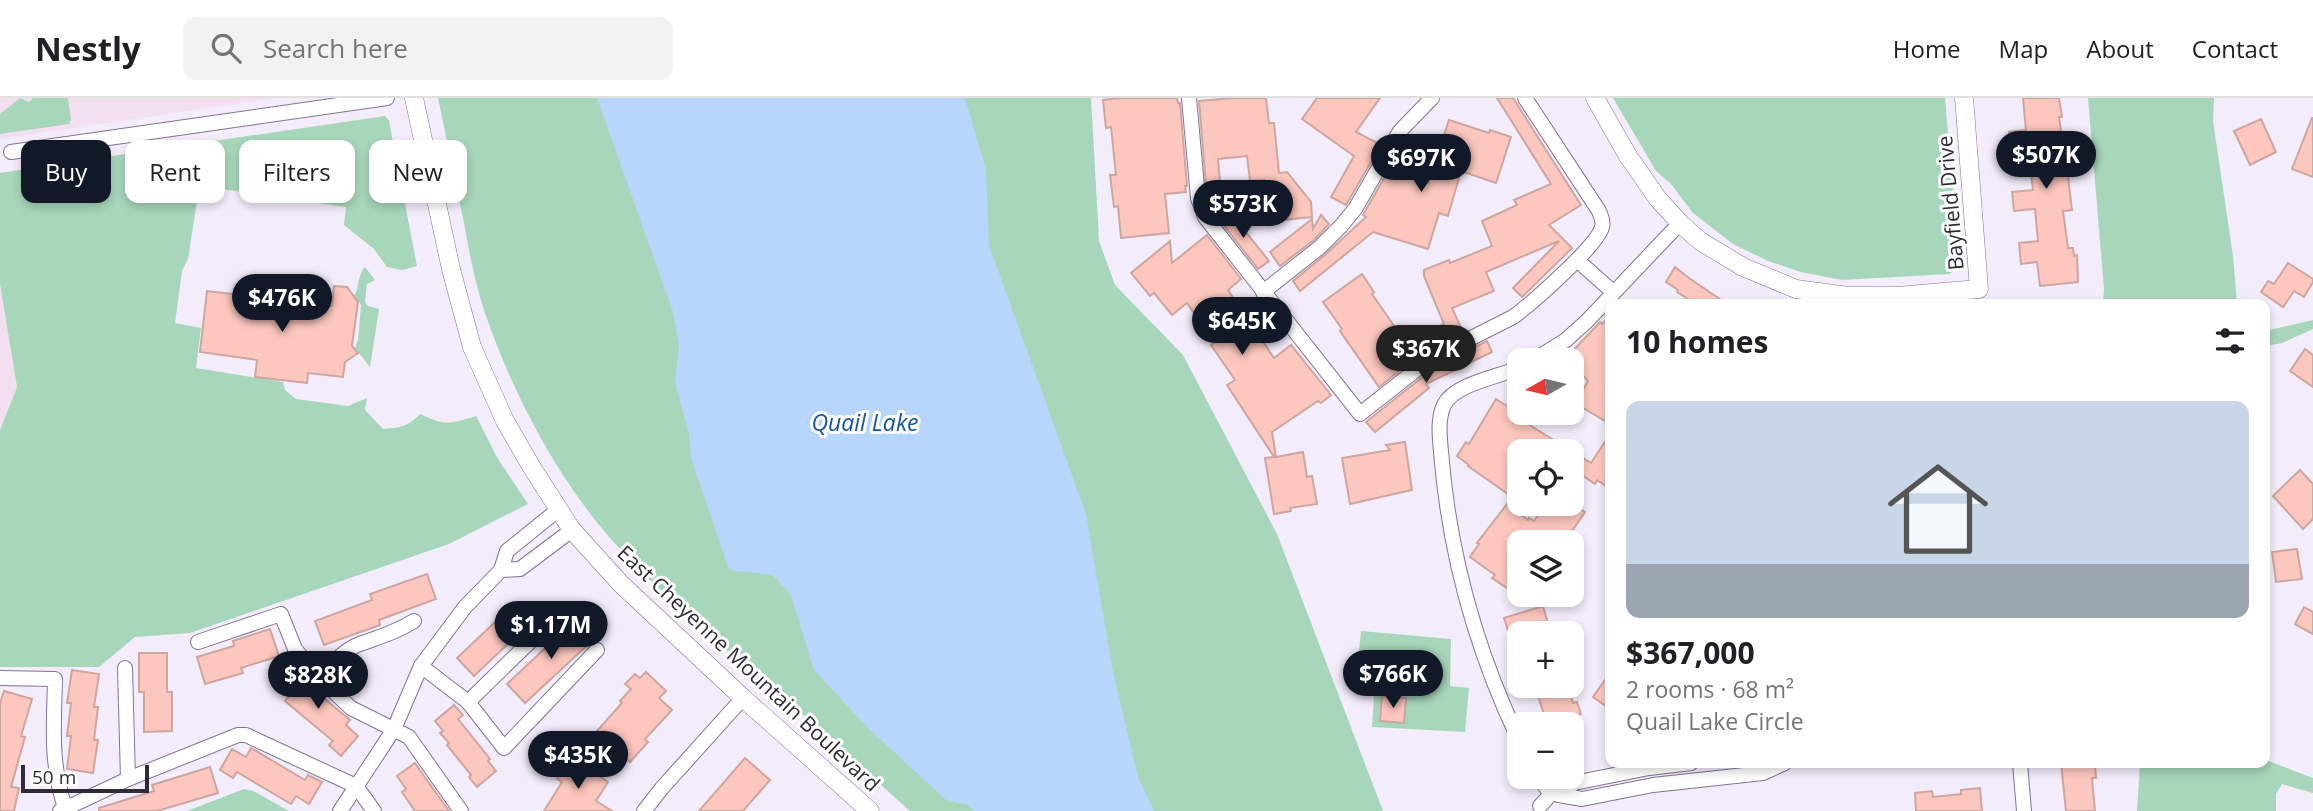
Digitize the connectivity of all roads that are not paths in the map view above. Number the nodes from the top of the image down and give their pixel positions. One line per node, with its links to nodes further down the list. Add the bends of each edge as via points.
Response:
1 (387, 98): 8 (street)
2 (414, 98): 19 (street, East Cheyenne Mountain Boulevard, via 472,347 505,421)
3 (1189, 98): 11 (street, via 1200,207)
4 (1432, 98): 11 (street, via 1400,131 1341,226)
5 (1525, 98): 10 (street, via 1603,221 1602,230)
6 (1595, 98): 9 (street, via 1644,180)
7 (1964, 98): 14 (street, Bayfield Drive)
8 (11, 152)
9 (1680, 223): 12 (street); 13 (street, via 1720,255)
10 (1577, 260): 11 (street, via 1513,317 1430,359 1360,414); 12 (street)
11 (1263, 292)
12 (1613, 292): 15 (street)
13 (1796, 297): 14 (street)
14 (1980, 297)
15 (1607, 299)
16 (1605, 301): 17 (street)
17 (1553, 348)
18 (1507, 372): 32 (street, via 1450,396 1443,406 1440,433 1460,579)
19 (559, 509): 20 (street, East Cheyenne Mountain Boulevard); 21 (street, via 507,551)
20 (572, 530): 21 (street, via 520,569); 30 (street, East Cheyenne Mountain Boulevard, via 621,584)
21 (501, 570): 26 (street, via 465,607)
22 (414, 621): 28 (street, via 355,646)
23 (544, 628): 31 (street)
24 (198, 642): 28 (street, via 281,614 295,649)
25 (597, 650): 31 (street, via 504,748)
26 (421, 666): 31 (street); 33 (street)
27 (125, 668): 37 (street)
28 (318, 677): 33 (street, via 351,708)
29 (0, 678): 42 (street, via 55,679 53,760)
30 (743, 698): 46 (street); 47 (street, East Cheyenne Mountain Boulevard)
31 (468, 702)
32 (1507, 712)
33 (394, 729): 38 (street); 45 (street, via 410,737)
34 (1649, 768): 40 (street, via 1574,783)
35 (1774, 768): 40 (street, via 1582,799)
36 (2020, 768): 48 (street)
37 (128, 779): 38 (street, via 238,735); 42 (street)
38 (356, 786): 43 (street); 44 (street)
39 (1546, 789): 40 (street)
40 (1556, 794): 41 (street)
41 (1540, 806)
42 (63, 809)
43 (340, 811)
44 (374, 811)
45 (461, 811)
46 (644, 811)
47 (870, 811)
48 (2024, 811)

